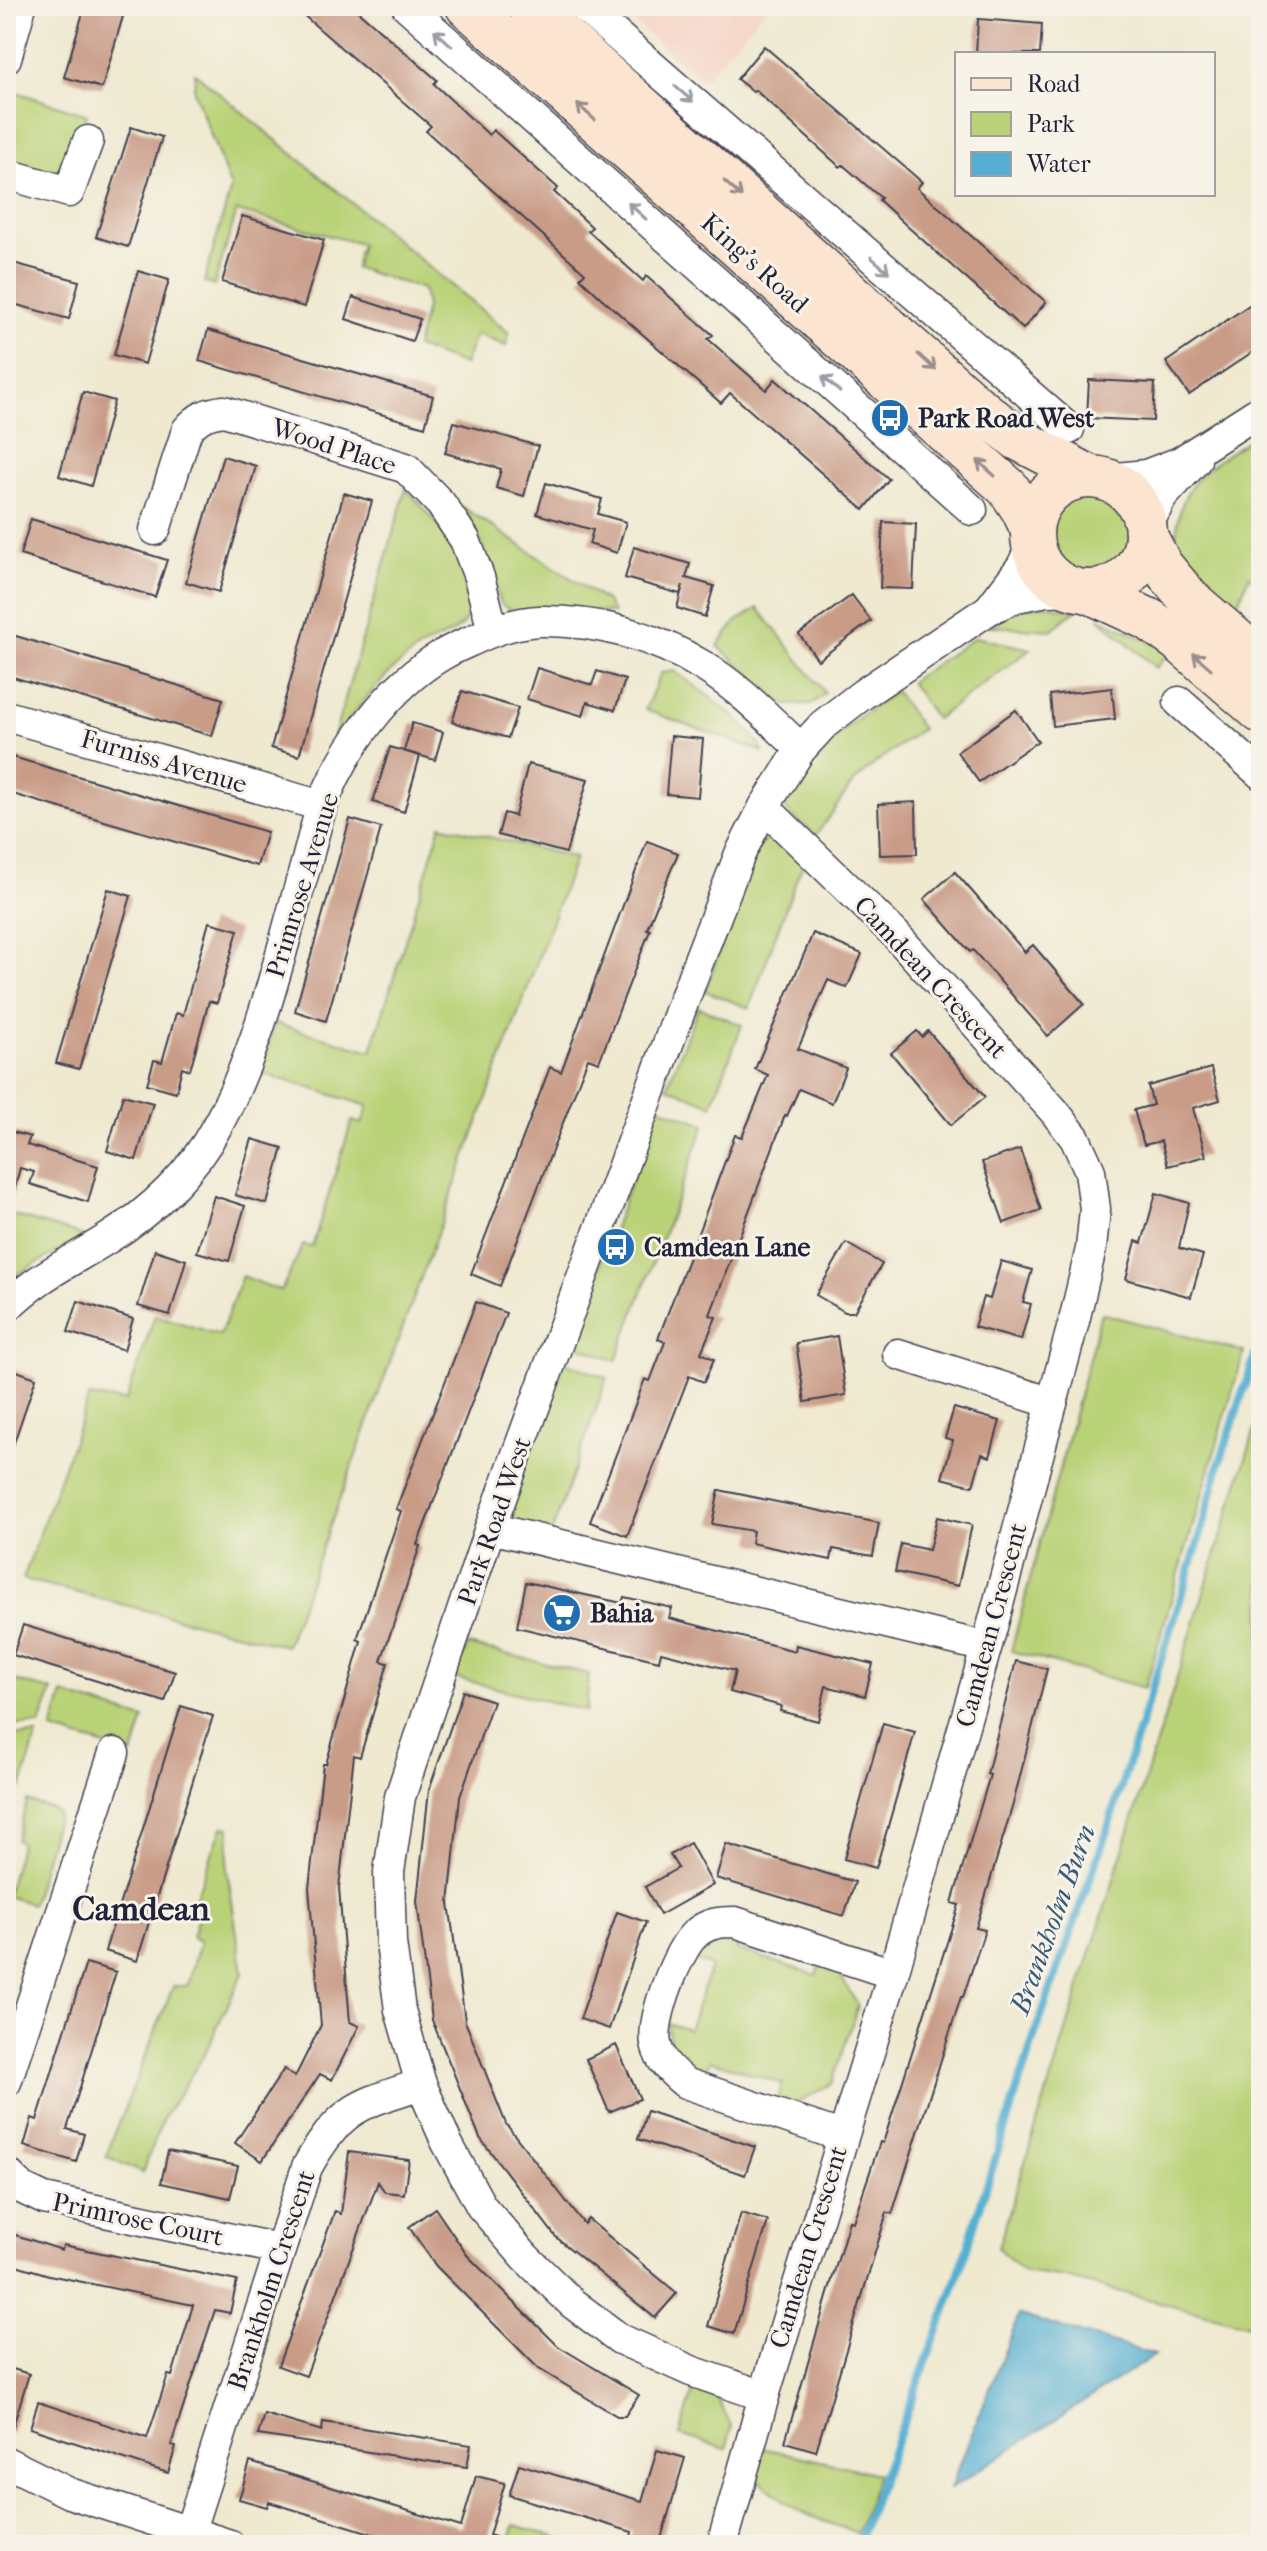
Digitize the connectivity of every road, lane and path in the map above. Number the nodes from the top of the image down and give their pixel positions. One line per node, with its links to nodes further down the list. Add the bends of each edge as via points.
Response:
1 (21, 6): 6 (street)
2 (407, 6): 12 (street, one-way to 2)
3 (467, 6): 12 (main road, King's Road, one-way to 3)
4 (529, 6): 10 (main road, King's Road, one-way to 10)
5 (583, 6): 9 (street, one-way to 9)
6 (6, 58)
7 (88, 141): 8 (street, via 69,192)
8 (6, 174)
9 (1003, 373): 10 (street); 13 (street)
10 (975, 405): 15 (main road, King's Road, via 1018,439)
11 (1261, 410): 14 (street)
12 (903, 421): 16 (street); 19 (main road, King's Road, one-way to 12, via 1008,488)
13 (1069, 429)
14 (1218, 440): 15 (street, via 1146,475); 18 (street, via 1171,485)
15 (1098, 478): 18 (main road, King's Road, via 1124,488 1137,501); 19 (main road, via 1071,479 1054,488 1034,518)
16 (972, 510)
17 (155, 530): 22 (street, Wood Place, via 187,430 197,418 224,411 406,468 441,504 465,540)
18 (1146, 533): 20 (main road, via 1142,557 1131,573 1115,585); 23 (main road, King's Road, via 1161,565 1189,599)
19 (1032, 536): 20 (main road, King's Road, via 1044,570 1059,583); 21 (street, Park Road West, via 1022,566)
20 (1082, 590): 21 (street, Park Road West, via 1016,597); 25 (main road, King's Road, one-way to 20, via 1150,620)
21 (988, 610): 28 (street, Park Road West, via 863,694)
22 (493, 631): 28 (street, Primrose Avenue, via 537,621 585,624 660,644 736,689); 31 (street, Primrose Avenue, via 441,655 396,691 340,765)
23 (1261, 661)
24 (1179, 702): 29 (street)
25 (1261, 712)
26 (6, 716): 31 (street, Furniss Avenue)
27 (1261, 721): 29 (street)
28 (801, 749): 32 (street, Park Road West)
29 (1236, 751): 30 (street)
30 (1261, 774)
31 (322, 806): 33 (street, Primrose Avenue, via 267,998 238,1083 216,1128 158,1201 23,1290)
32 (764, 807): 35 (street, Camdean Crescent, via 895,934 1075,1138 1090,1171 1095,1209 1091,1249); 36 (street, Park Road West, via 692,979)
33 (6, 1308)
34 (898, 1354): 35 (street)
35 (1052, 1403): 37 (street, Camdean Crescent)
36 (490, 1528): 37 (street); 41 (street, Park Road West, via 400,1797 389,1872 400,2010)
37 (986, 1647): 39 (street, Camdean Crescent)
38 (114, 1753): 40 (street)
39 (893, 1974): 42 (street, Camdean Crescent); 42 (street, via 735,1922 716,1922 683,1948 655,2023 656,2045 666,2067 685,2083)
40 (6, 2082)
41 (421, 2084): 44 (street, Brankholm Crescent, via 365,2102 344,2115 322,2140 307,2167); 45 (street, Park Road West, via 481,2206 572,2303 620,2339)
42 (841, 2136): 45 (street, Camdean Crescent)
43 (6, 2172): 44 (street, Primrose Court, via 23,2189 44,2199)
44 (279, 2249): 47 (street, Brankholm Crescent)
45 (764, 2396): 49 (street, Camdean Crescent)
46 (6, 2462): 47 (street, via 69,2493)
47 (189, 2533): 48 (street)
48 (230, 2545)
49 (722, 2545)

